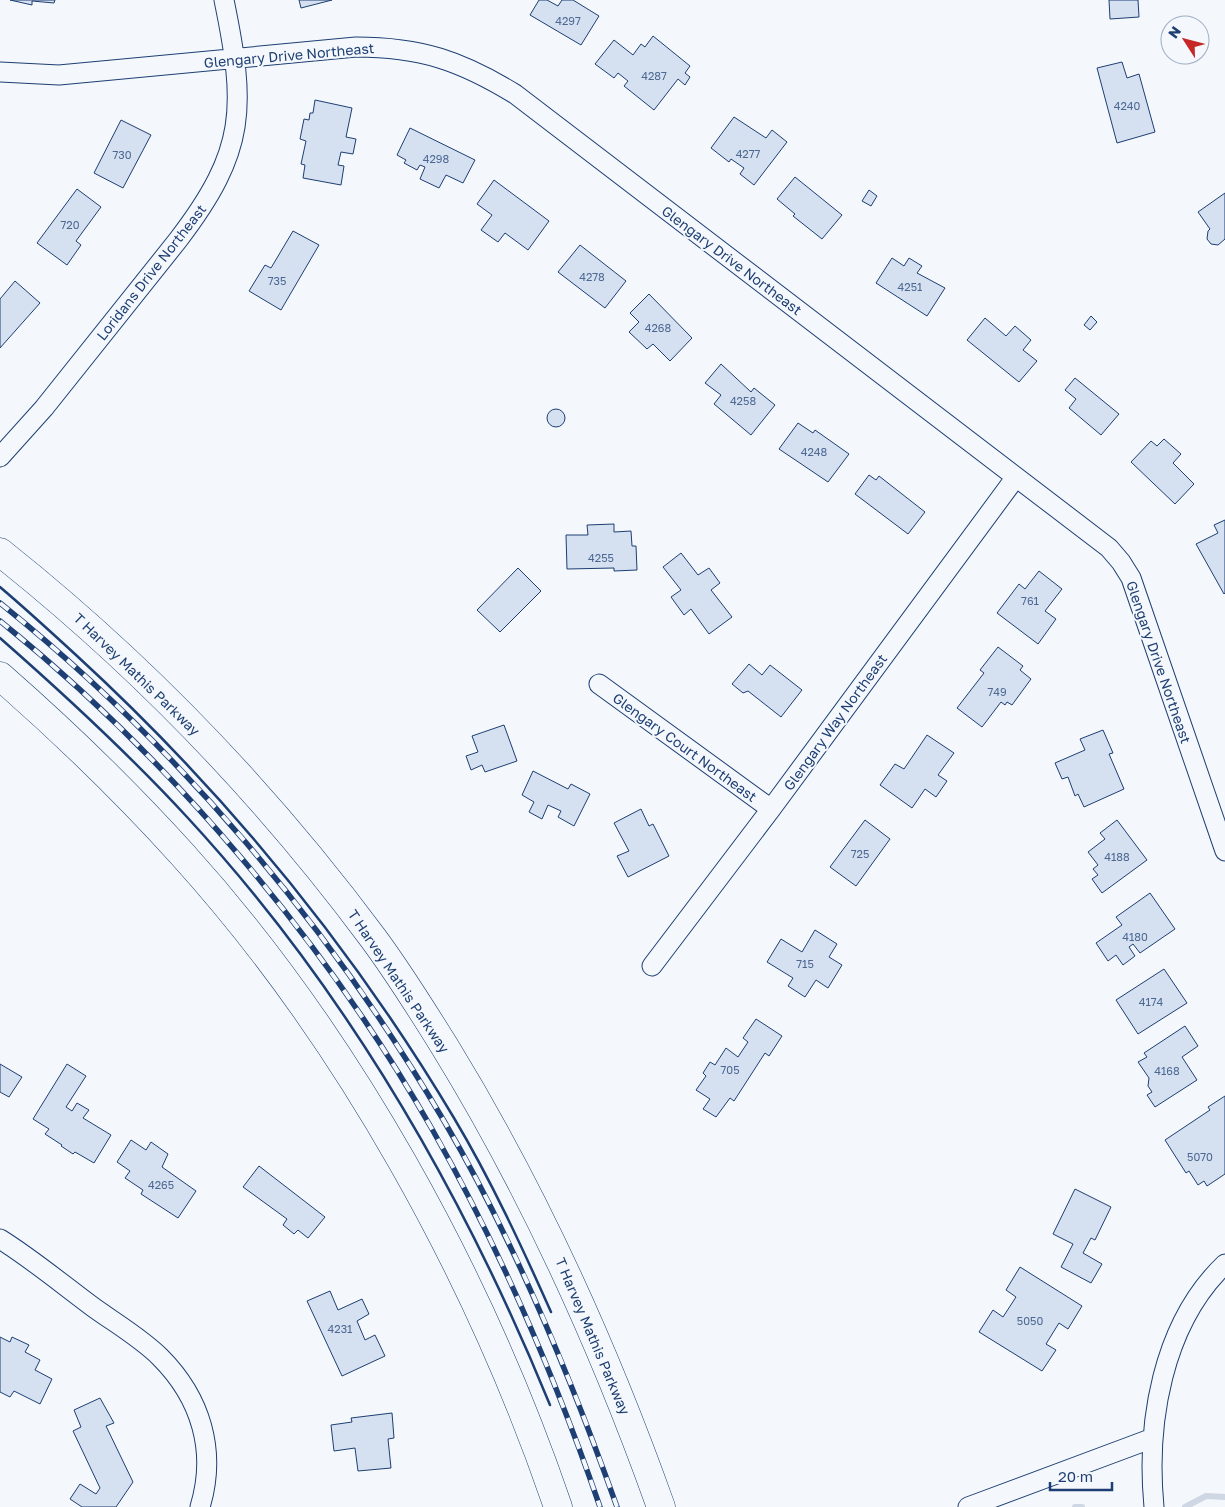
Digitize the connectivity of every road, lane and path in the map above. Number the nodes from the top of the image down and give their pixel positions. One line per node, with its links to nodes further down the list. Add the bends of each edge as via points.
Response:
1 (224, 0): 2 (street, Loridans Drive Northeast)
2 (236, 59): 3 (street, Glengary Drive Northeast, via 59,76); 4 (street, Loridans Drive Northeast, via 237,122 230,153 216,185 178,240 44,408); 5 (street, Glengary Drive Northeast, via 389,47 440,56 483,74 515,94)
3 (0, 72)
4 (0, 457)
5 (1016, 477): 9 (street, Glengary Way Northeast); 10 (street, Glengary Drive Northeast, via 1109,548 1131,578)
6 (0, 552): 17 (highway, T Harvey Mathis Parkway, via 116,650 186,719 260,797 375,941 478,1102 569,1278 606,1361)
7 (0, 676): 16 (highway, via 51,721 182,854 297,997 348,1073 404,1167 483,1318)
8 (599, 684): 9 (street, Glengary Court Northeast)
9 (771, 809): 11 (street, Glengary Way Northeast)
10 (1225, 850)
11 (652, 966)
12 (0, 1239): 15 (street, via 159,1356 183,1382 200,1415 207,1445 207,1476)
13 (1225, 1264): 14 (street, via 1200,1294 1182,1325 1168,1359)
14 (1153, 1438): 18 (street); 19 (street)
15 (200, 1507)
16 (558, 1507)
17 (661, 1507)
18 (968, 1507)
19 (1154, 1507)

